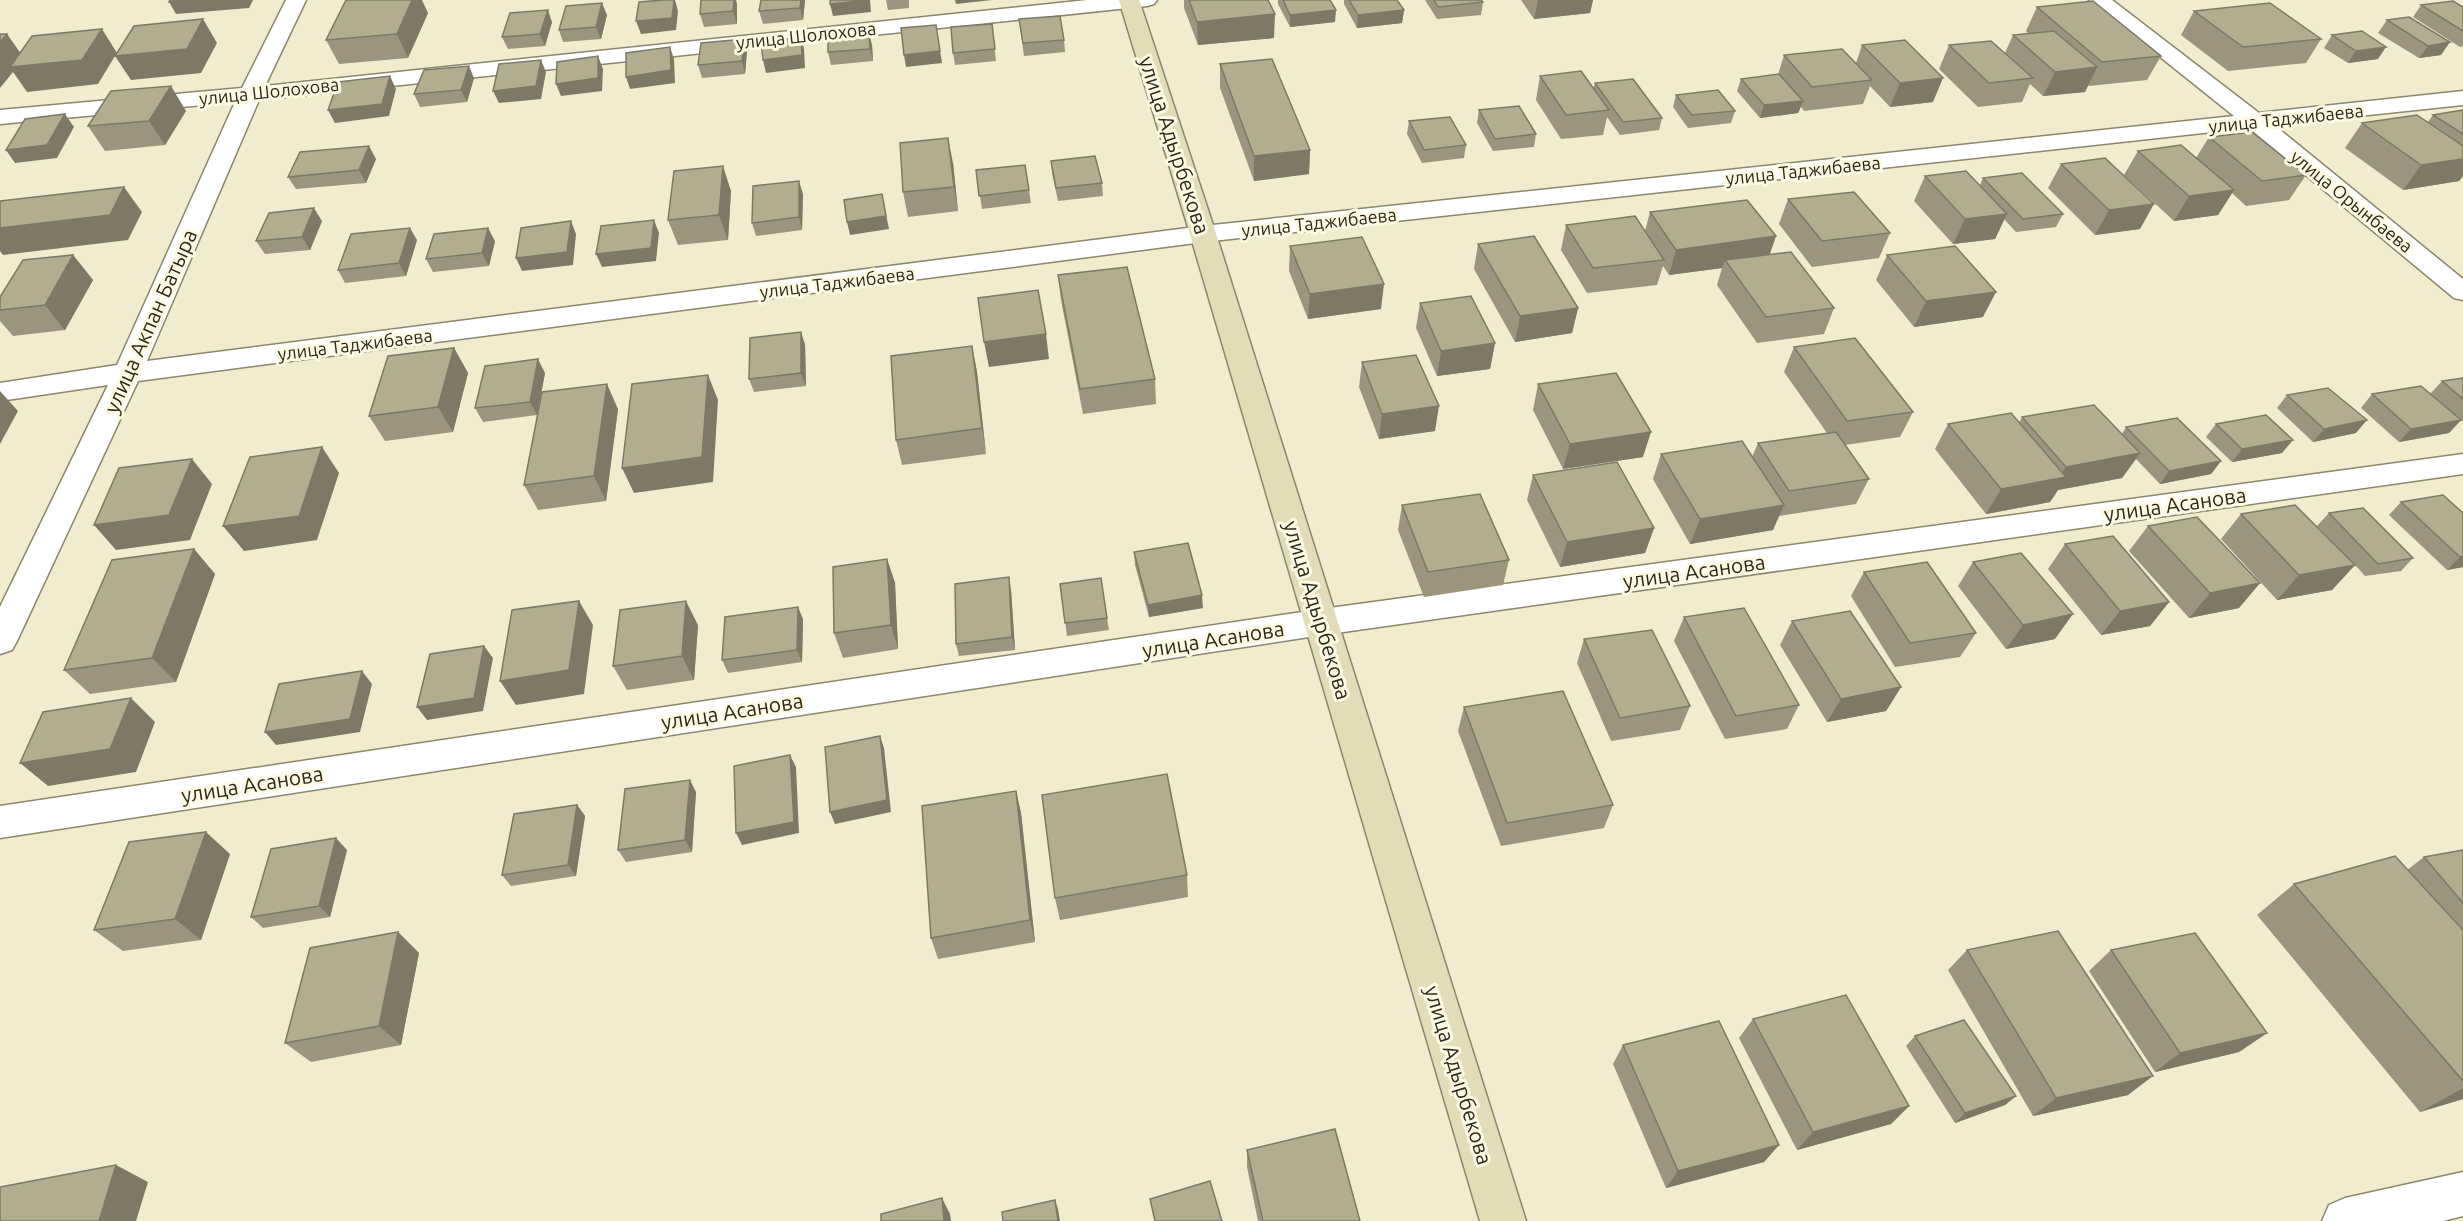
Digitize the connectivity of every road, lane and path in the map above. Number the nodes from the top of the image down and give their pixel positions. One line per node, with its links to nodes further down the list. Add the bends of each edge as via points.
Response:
1 (296, 0): 4 (street, улица Акпан Батыра)
2 (2099, 0): 7 (street, улица Орынбаева)
3 (1135, 1): 4 (street, улица Шолохова); 8 (main road, улица Адырбекова)
4 (250, 94): 6 (street, улица Шолохова); 10 (street, улица Акпан Батыра)
5 (2463, 98): 7 (street, улица Таджибаева)
6 (0, 117)
7 (2255, 121): 8 (street, улица Таджибаева); 9 (street, улица Орынбаева)
8 (1203, 234): 10 (street, улица Таджибаева); 13 (main road, улица Адырбекова)
9 (2463, 292)
10 (128, 373): 11 (street, улица Таджибаева); 14 (street, улица Акпан Батыра)
11 (0, 392)
12 (2463, 464): 13 (street, улица Асанова)
13 (1322, 622): 15 (street, улица Асанова); 17 (main road, улица Адырбекова)
14 (0, 641)
15 (0, 822)
16 (2463, 1194): 18 (street)
17 (1503, 1221)
18 (2345, 1221)

